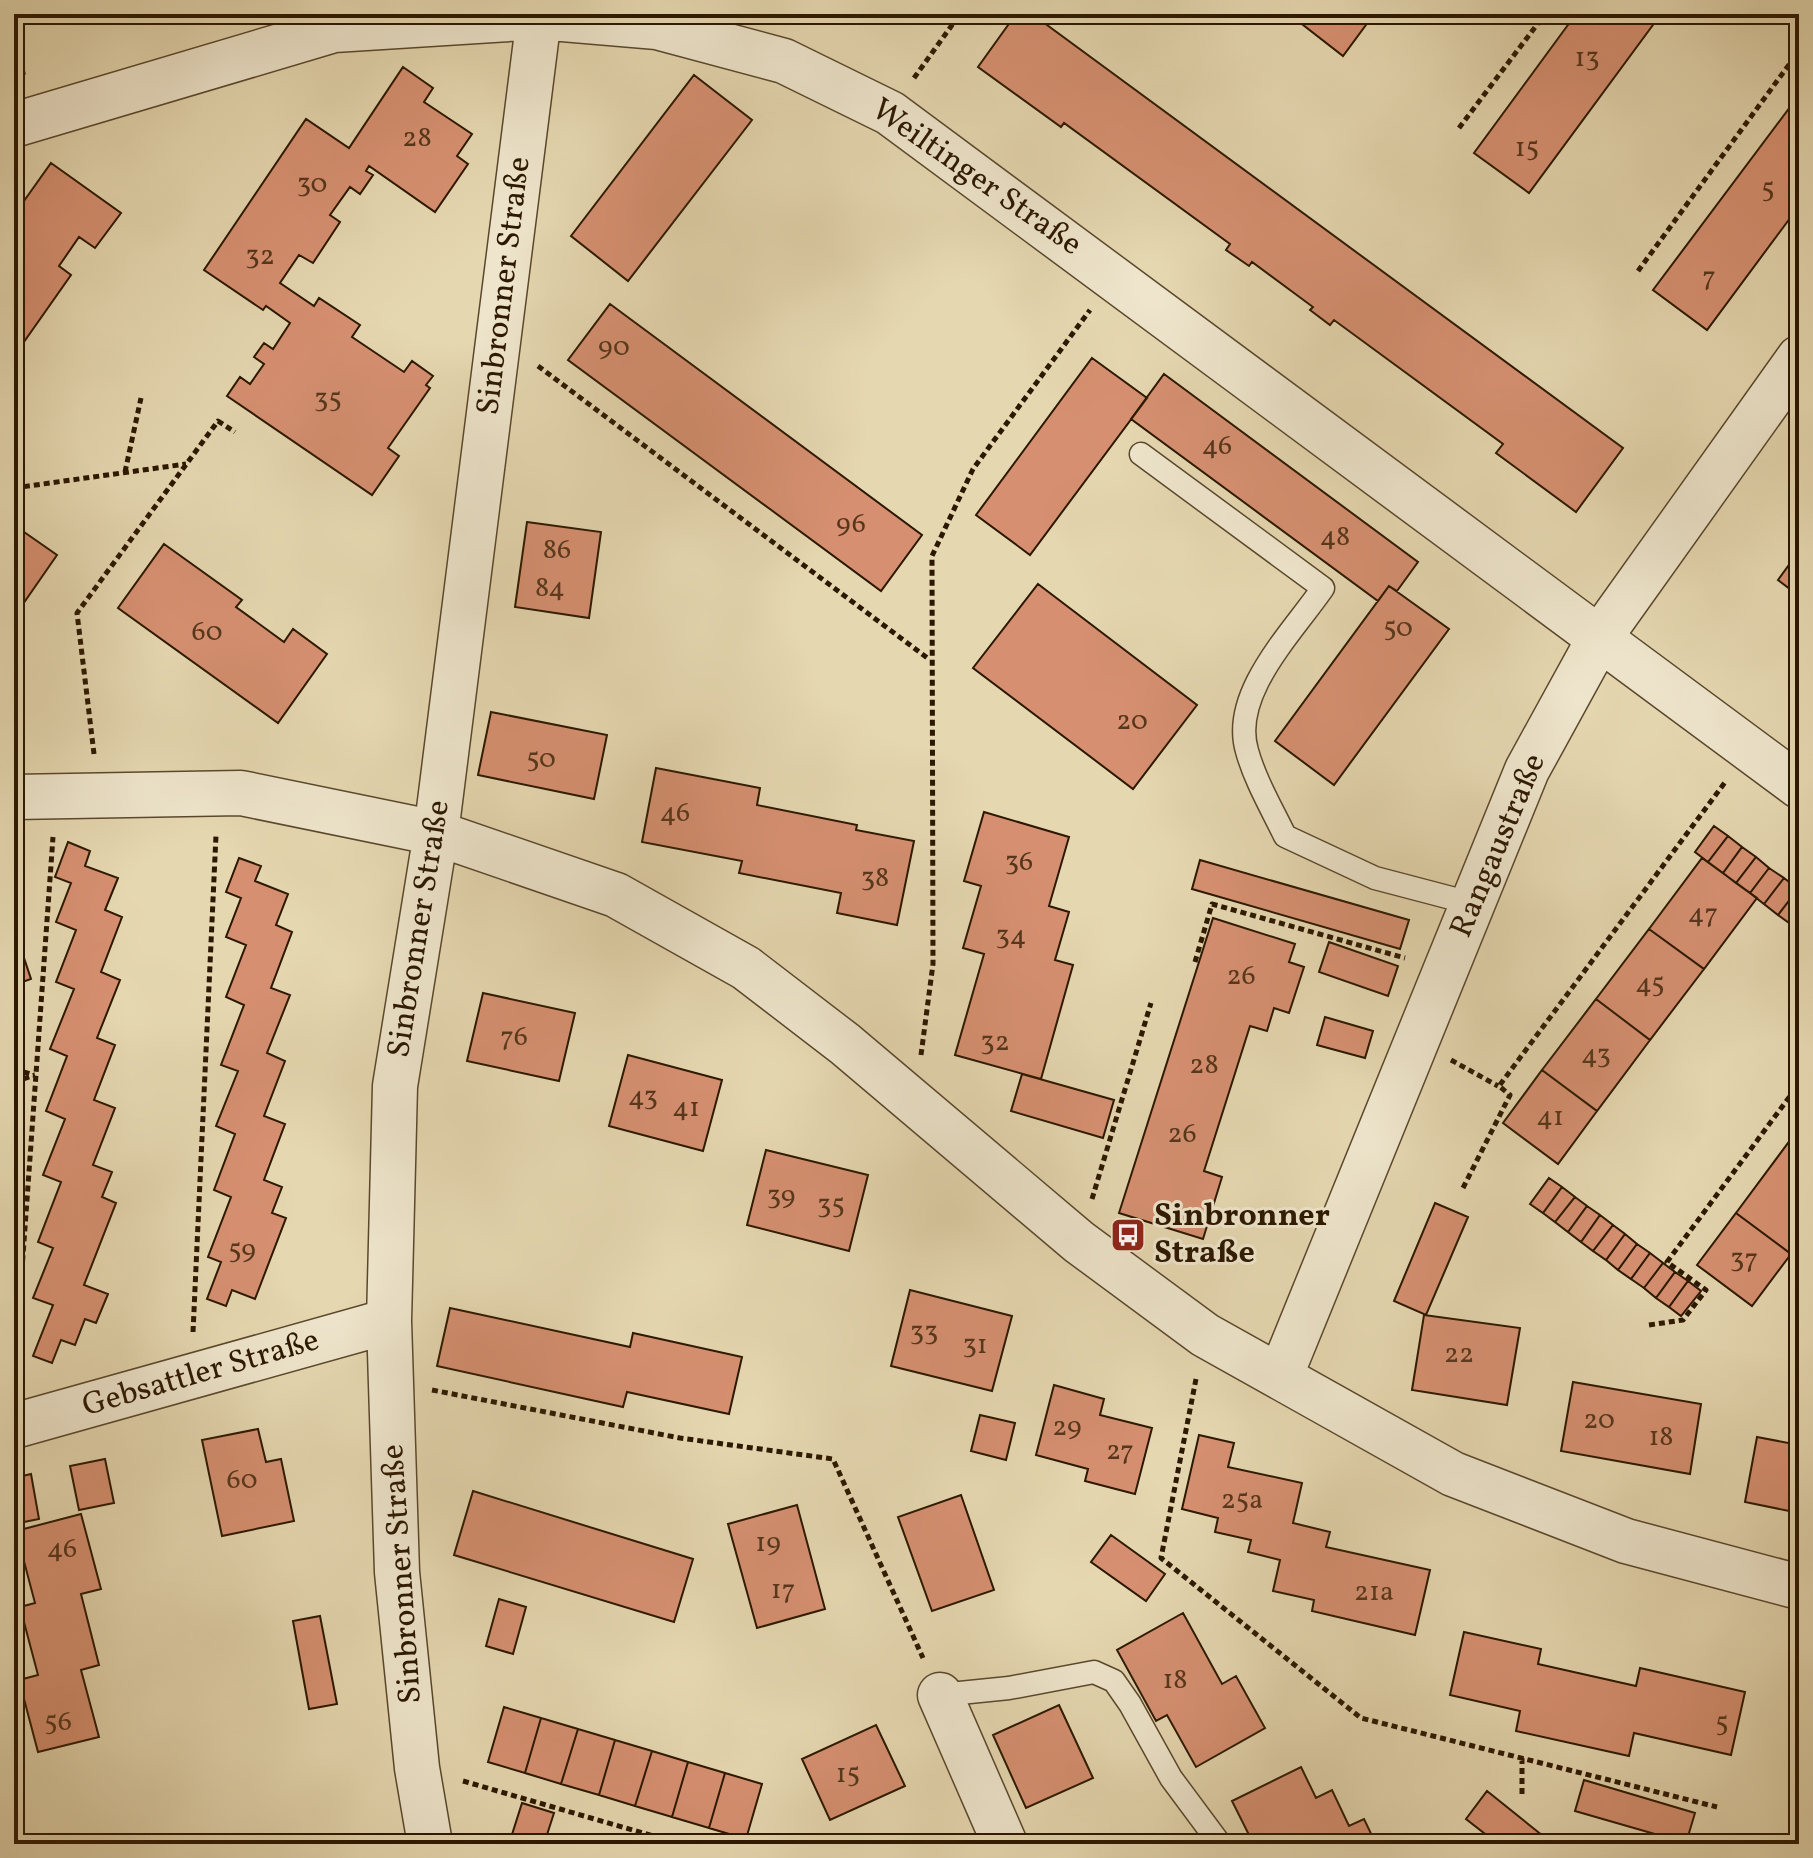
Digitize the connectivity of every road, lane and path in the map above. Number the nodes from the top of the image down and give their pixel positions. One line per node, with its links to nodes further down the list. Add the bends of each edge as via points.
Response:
1 (960, 14): 6 (path)
2 (1545, 14): 8 (path)
3 (539, 17): 6 (street, Weiltinger Straße, via 671,30 784,61); 7 (street, Weiltinger Straße, via 334,30); 11 (street, Sinbronner Straße)
4 (14, 30): 7 (path)
5 (1799, 51): 9 (path)
6 (890, 113): 10 (street, Weiltinger Straße)
7 (23, 121)
8 (1459, 128)
9 (1638, 271)
10 (1114, 276): 19 (street, Weiltinger Straße); 20 (path, via 973,469 932,556)
11 (499, 337): 20 (path); 26 (street, Sinbronner Straße)
12 (1799, 358): 19 (street, Rangaustraße)
13 (141, 398): 17 (path)
14 (235, 432): 16 (path, via 218,421)
15 (1141, 454): 27 (lane, via 1323,588 1253,688 1243,722 1247,751 1285,836 1375,878)
16 (186, 464): 17 (path); 24 (path, via 77,613)
17 (125, 472): 18 (path)
18 (14, 488)
19 (1600, 637): 21 (street, Weiltinger Straße); 27 (street, Rangaustraße, via 1527,770)
20 (931, 661): 37 (path, via 933,964)
21 (1750, 748): 22 (street, Weiltinger Straße); 36 (path)
22 (1799, 786)
23 (218, 794): 24 (street); 26 (street, via 241,793); 43 (path)
24 (99, 795): 25 (street)
25 (35, 796): 33 (path)
26 (436, 833): 37 (street, via 616,895 746,968); 40 (street, Sinbronner Straße, via 395,1086)
27 (1474, 904): 29 (street, Rangaustraße)
28 (1195, 962): 29 (path, via 1212,904)
29 (1448, 970): 44 (street, Rangaustraße)
30 (1151, 1003): 39 (path)
31 (14, 1069): 33 (path)
32 (1474, 1069): 36 (path)
33 (35, 1075): 34 (path); 46 (path)
34 (14, 1082)
35 (1799, 1084): 41 (path, via 1667,1262 1706,1290 1683,1320)
36 (1499, 1086): 38 (path, via 1510,1095)
37 (915, 1104): 39 (street)
38 (1463, 1188)
39 (1079, 1242): 42 (street)
40 (389, 1321): 43 (street, Gebsattler Straße); 45 (street, Sinbronner Straße)
41 (1649, 1325)
42 (1205, 1335): 44 (street); 50 (path, via 1161,1558 1361,1718)
43 (191, 1376): 47 (street, Gebsattler Straße)
44 (1280, 1377): 48 (street, via 1453,1474 1626,1541)
45 (391, 1383): 49 (path, via 680,1438 833,1459); 51 (street, Sinbronner Straße, via 397,1572)
46 (14, 1386)
47 (14, 1426)
48 (1799, 1587)
49 (940, 1695): 56 (street); 57 (lane, via 1094,1672 1114,1681 1171,1778)
50 (1522, 1758): 52 (path); 53 (path)
51 (417, 1768): 54 (street, Sinbronner Straße); 55 (path)
52 (1522, 1796)
53 (1717, 1807)
54 (430, 1844)
55 (681, 1844)
56 (1005, 1844)
57 (1220, 1844)

